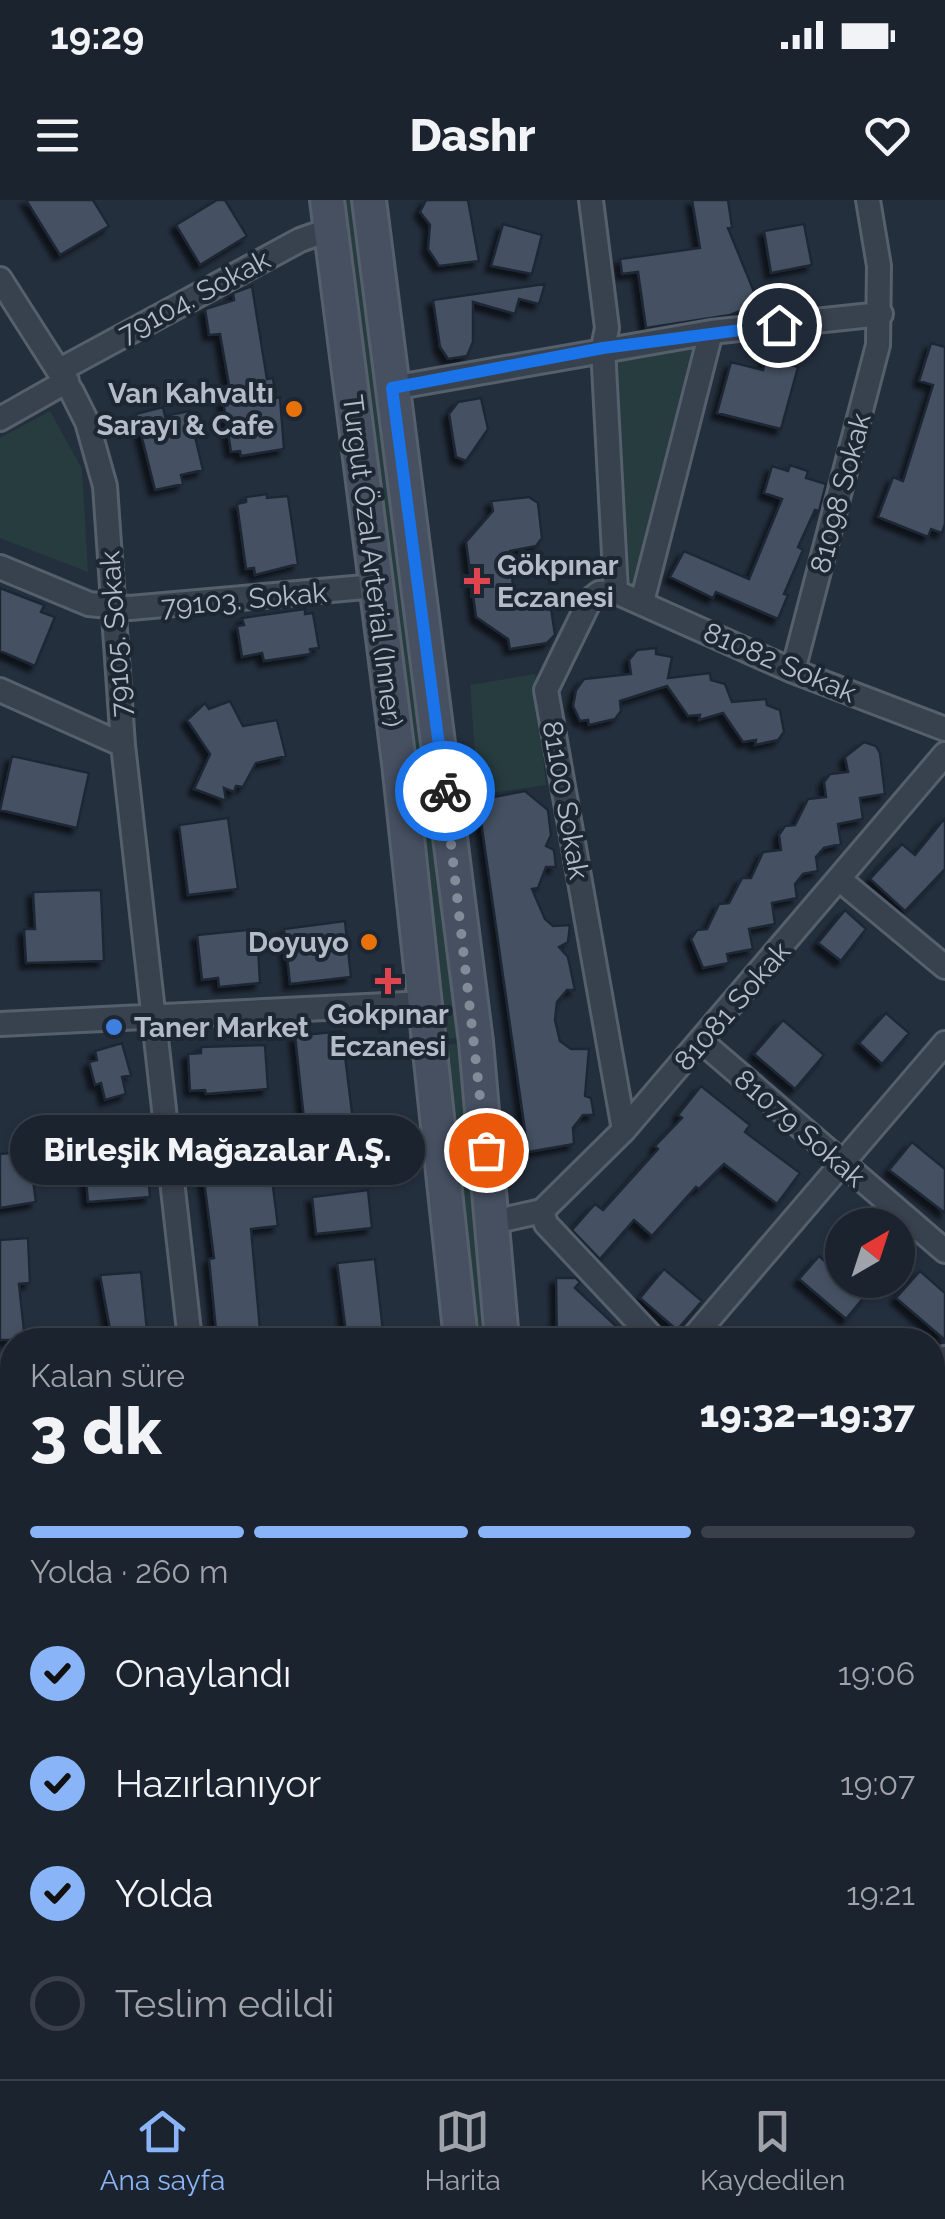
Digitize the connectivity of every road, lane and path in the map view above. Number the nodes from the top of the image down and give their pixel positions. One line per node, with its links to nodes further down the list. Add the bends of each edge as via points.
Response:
1 (369, 200): 10 (main road, Turgut Özal Arterial (Inner))
2 (591, 200): 8 (street, via 607,328)
3 (868, 200): 6 (street, 81098 Sokak)
4 (329, 214): 9 (street, 79104. Sokak, via 300,240); 13 (main road, Turgut Özal Arterial (Inner))
5 (0, 278): 9 (street, 79105. Sokak)
6 (881, 314): 7 (street); 17 (street, 81098 Sokak)
7 (711, 332): 8 (street); 15 (street)
8 (603, 348): 10 (street); 14 (street)
9 (63, 375): 11 (street, 79104. Sokak); 16 (street, 79105. Sokak, via 87,422 104,486)
10 (392, 388): 32 (main road, Turgut Özal Arterial (Inner))
11 (0, 419)
12 (0, 566): 16 (street, 79103. Sokak, via 89,604)
13 (376, 586): 16 (street, 79103. Sokak); 24 (main road, Turgut Özal Arterial (Inner))
14 (616, 592): 15 (street, 81082 Sokak); 29 (street, 81100 Sokak, via 590,600 546,690)
15 (642, 602): 17 (street, 81082 Sokak)
16 (112, 606): 20 (street, 79105. Sokak)
17 (793, 672): 19 (street, 81082 Sokak)
18 (0, 690): 20 (street)
19 (945, 730)
20 (124, 744): 25 (street, 79105. Sokak)
21 (945, 754): 22 (street, 81081 Sokak)
22 (840, 879): 23 (street); 27 (street, 81081 Sokak)
23 (945, 967)
24 (427, 1003): 25 (street); 35 (main road, Turgut Özal Arterial (Inner))
25 (152, 1016): 26 (street); 34 (street, 79105. Sokak)
26 (0, 1024)
27 (702, 1042): 29 (street, 81081 Sokak); 30 (street, 81079 Sokak)
28 (945, 1044): 30 (street)
29 (624, 1130): 31 (street, 81081 Sokak)
30 (843, 1166): 33 (street, 81079 Sokak); 38 (street)
31 (542, 1211): 32 (street); 37 (street, via 546,1224)
32 (494, 1222): 36 (main road, Turgut Özal Arterial (Inner))
33 (945, 1251)
34 (189, 1328)
35 (460, 1328)
36 (501, 1328)
37 (645, 1328)
38 (701, 1328)

